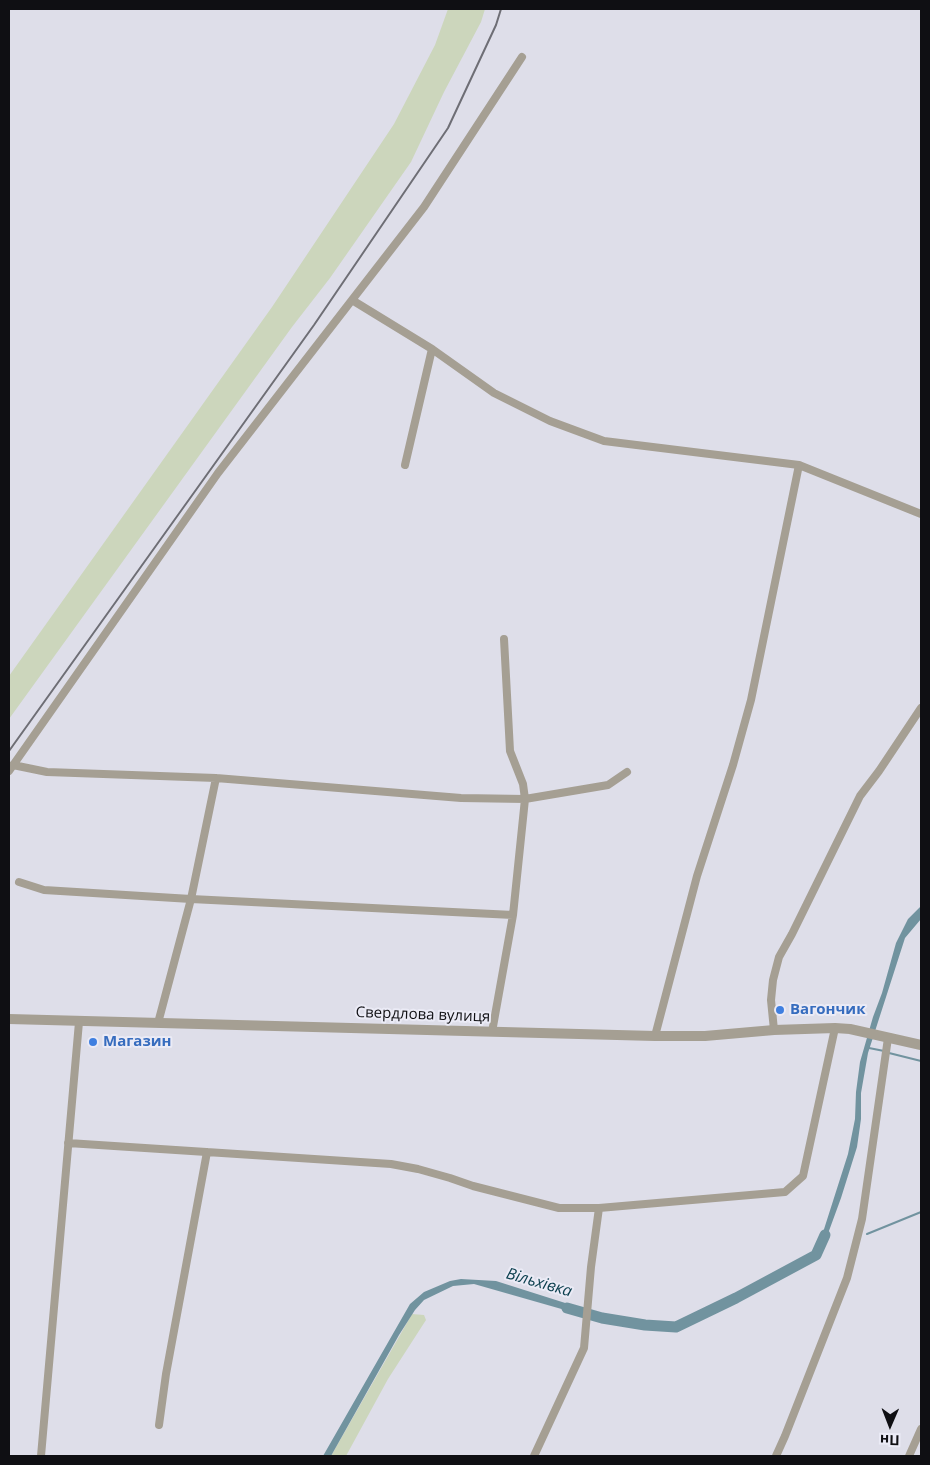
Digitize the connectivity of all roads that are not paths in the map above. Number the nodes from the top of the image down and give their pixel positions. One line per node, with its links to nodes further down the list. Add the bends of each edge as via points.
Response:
1 (522, 57): 2 (street, via 424,208)
2 (352, 300): 3 (street); 9 (street, via 218,473)
3 (432, 349): 4 (street); 5 (street, via 494,392 550,421 604,441)
4 (405, 465)
5 (799, 465): 6 (street); 22 (street, via 751,700 697,876)
6 (921, 514)
7 (504, 639): 12 (street, via 510,751 523,784)
8 (921, 708): 20 (street, via 860,796 779,957 771,1000)
9 (11, 768): 11 (street)
10 (627, 772): 12 (street, via 608,785)
11 (216, 778): 12 (street, via 462,798); 14 (street)
12 (525, 799): 15 (street)
13 (19, 882): 14 (street, via 44,890)
14 (191, 899): 15 (street); 18 (street)
15 (513, 915): 21 (street)
16 (9, 1019): 17 (street, Свердлова вулиця)
17 (79, 1022): 18 (street, Свердлова вулиця); 25 (street)
18 (158, 1023): 21 (street, Свердлова вулиця)
19 (835, 1028): 20 (street, Свердлова вулиця); 23 (street, Свердлова вулиця); 27 (street, via 803,1176 785,1192)
20 (774, 1030): 22 (street, Свердлова вулиця, via 705,1036)
21 (492, 1032): 22 (street, Свердлова вулиця)
22 (655, 1036)
23 (884, 1037): 24 (street, Свердлова вулиця); 32 (street, via 862,1219 847,1278)
24 (921, 1045)
25 (68, 1143): 26 (street); 30 (street)
26 (207, 1152): 27 (street, via 391,1164 559,1208); 28 (street)
27 (599, 1208): 31 (street, via 584,1348)
28 (159, 1425)
29 (921, 1429): 33 (street)
30 (41, 1456)
31 (534, 1456)
32 (776, 1456)
33 (908, 1456)

